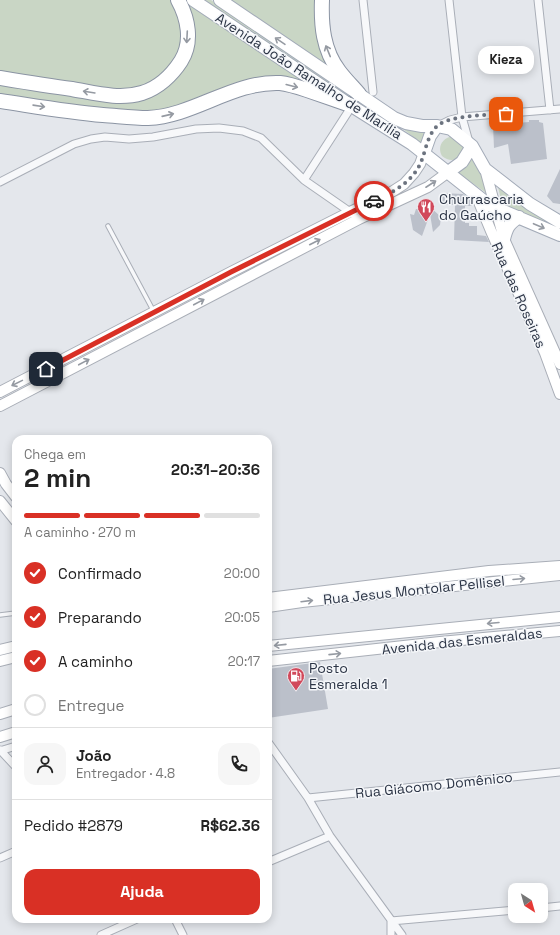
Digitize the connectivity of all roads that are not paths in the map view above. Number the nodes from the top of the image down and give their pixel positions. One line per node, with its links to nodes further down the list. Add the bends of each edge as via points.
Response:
1 (178, 0): 8 (highway, one-way to 8, via 187,25 186,48 176,70 154,88 142,93 121,96)
2 (193, 0): 11 (main road, Avenida João Ramalho de Marília)
3 (220, 0): 9 (main road, Avenida João Ramalho de Marília, one-way to 3)
4 (322, 0): 9 (highway, one-way to 4, via 338,70 330,56 322,30)
5 (363, 0): 9 (street)
6 (449, 0): 14 (street)
7 (538, 0): 13 (street)
8 (0, 78)
9 (366, 93): 15 (main road, Avenida João Ramalho de Marília, via 394,118 422,126)
10 (0, 101): 11 (highway, one-way to 11, via 85,113 149,118 180,112 234,91 280,83 314,92)
11 (349, 108): 17 (main road, Avenida João Ramalho de Marília, via 390,130); 20 (street)
12 (560, 109): 13 (street)
13 (550, 110): 14 (street)
14 (462, 118): 15 (street); 16 (street)
15 (438, 126): 16 (main road, via 451,129); 17 (main road, via 430,136)
16 (471, 144): 18 (main road); 19 (main road, via 462,162)
17 (424, 153): 19 (main road); 24 (main road, via 420,164 404,184)
18 (484, 169): 23 (main road, Rua das Roseiras); 27 (main road, via 530,204)
19 (447, 172): 22 (main road); 26 (main road, one-way to 19, via 428,187)
20 (304, 180): 21 (street, via 260,138 243,131 196,128 153,137 91,139 74,144); 24 (street)
21 (0, 182)
22 (476, 195): 23 (main road); 34 (main road, Rua das Roseiras, via 491,232)
23 (496, 209): 25 (main road); 30 (main road, Rua das Roseiras)
24 (350, 212): 26 (street); 31 (main road)
25 (519, 217): 29 (main road, one-way to 29); 30 (main road, via 510,223)
26 (359, 219): 32 (main road, one-way to 26)
27 (560, 222)
28 (108, 226): 33 (lane)
29 (560, 235)
30 (504, 239): 34 (main road, Rua das Roseiras)
31 (231, 272): 32 (main road); 33 (main road)
32 (236, 282): 38 (main road, one-way to 32)
33 (154, 312): 36 (main road, one-way to 36)
34 (553, 351): 35 (main road, Rua das Roseiras); 37 (main road, Rua das Roseiras)
35 (560, 364)
36 (0, 392)
37 (560, 394)
38 (0, 406)
39 (0, 473): 40 (main road)
40 (12, 492)
41 (0, 501): 42 (main road)
42 (12, 516)
43 (560, 566): 44 (main road, Rua Jesus Montolar Pellisel)
44 (489, 571): 46 (main road); 47 (main road, Rua Jesus Montolar Pellisel)
45 (560, 575): 46 (main road, Rua Jesus Montolar Pellisel, one-way to 45)
46 (490, 581): 48 (main road, Rua Jesus Montolar Pellisel, one-way to 46)
47 (272, 598)
48 (272, 606)
49 (12, 614): 50 (lane)
50 (0, 615)
51 (560, 617): 52 (main road, Avenida das Esmeraldas, one-way to 52)
52 (438, 628): 54 (main road); 55 (main road, Avenida das Esmeraldas, one-way to 55)
53 (560, 631): 54 (main road, Avenida das Esmeraldas)
54 (440, 642): 60 (main road, Avenida das Esmeraldas, one-way to 54)
55 (272, 646)
56 (12, 647): 57 (main road)
57 (0, 650)
58 (12, 658): 59 (main road)
59 (0, 661)
60 (272, 662)
61 (12, 710): 62 (main road)
62 (0, 714)
63 (12, 733): 64 (main road)
64 (0, 737)
65 (12, 747): 67 (street)
66 (272, 748): 70 (street)
67 (0, 751): 68 (street)
68 (12, 763)
69 (560, 772): 70 (street, Rua Giácomo Domênico)
70 (308, 798): 71 (street)
71 (330, 836): 74 (street); 78 (street)
72 (12, 853): 73 (street)
73 (0, 858)
74 (272, 860)
75 (560, 906): 76 (street)
76 (548, 907)
77 (508, 911): 78 (street)
78 (391, 921): 83 (street); 84 (street)
79 (128, 923): 81 (street)
80 (177, 923): 82 (street)
81 (102, 935)
82 (183, 935)
83 (391, 935)
84 (402, 935)

